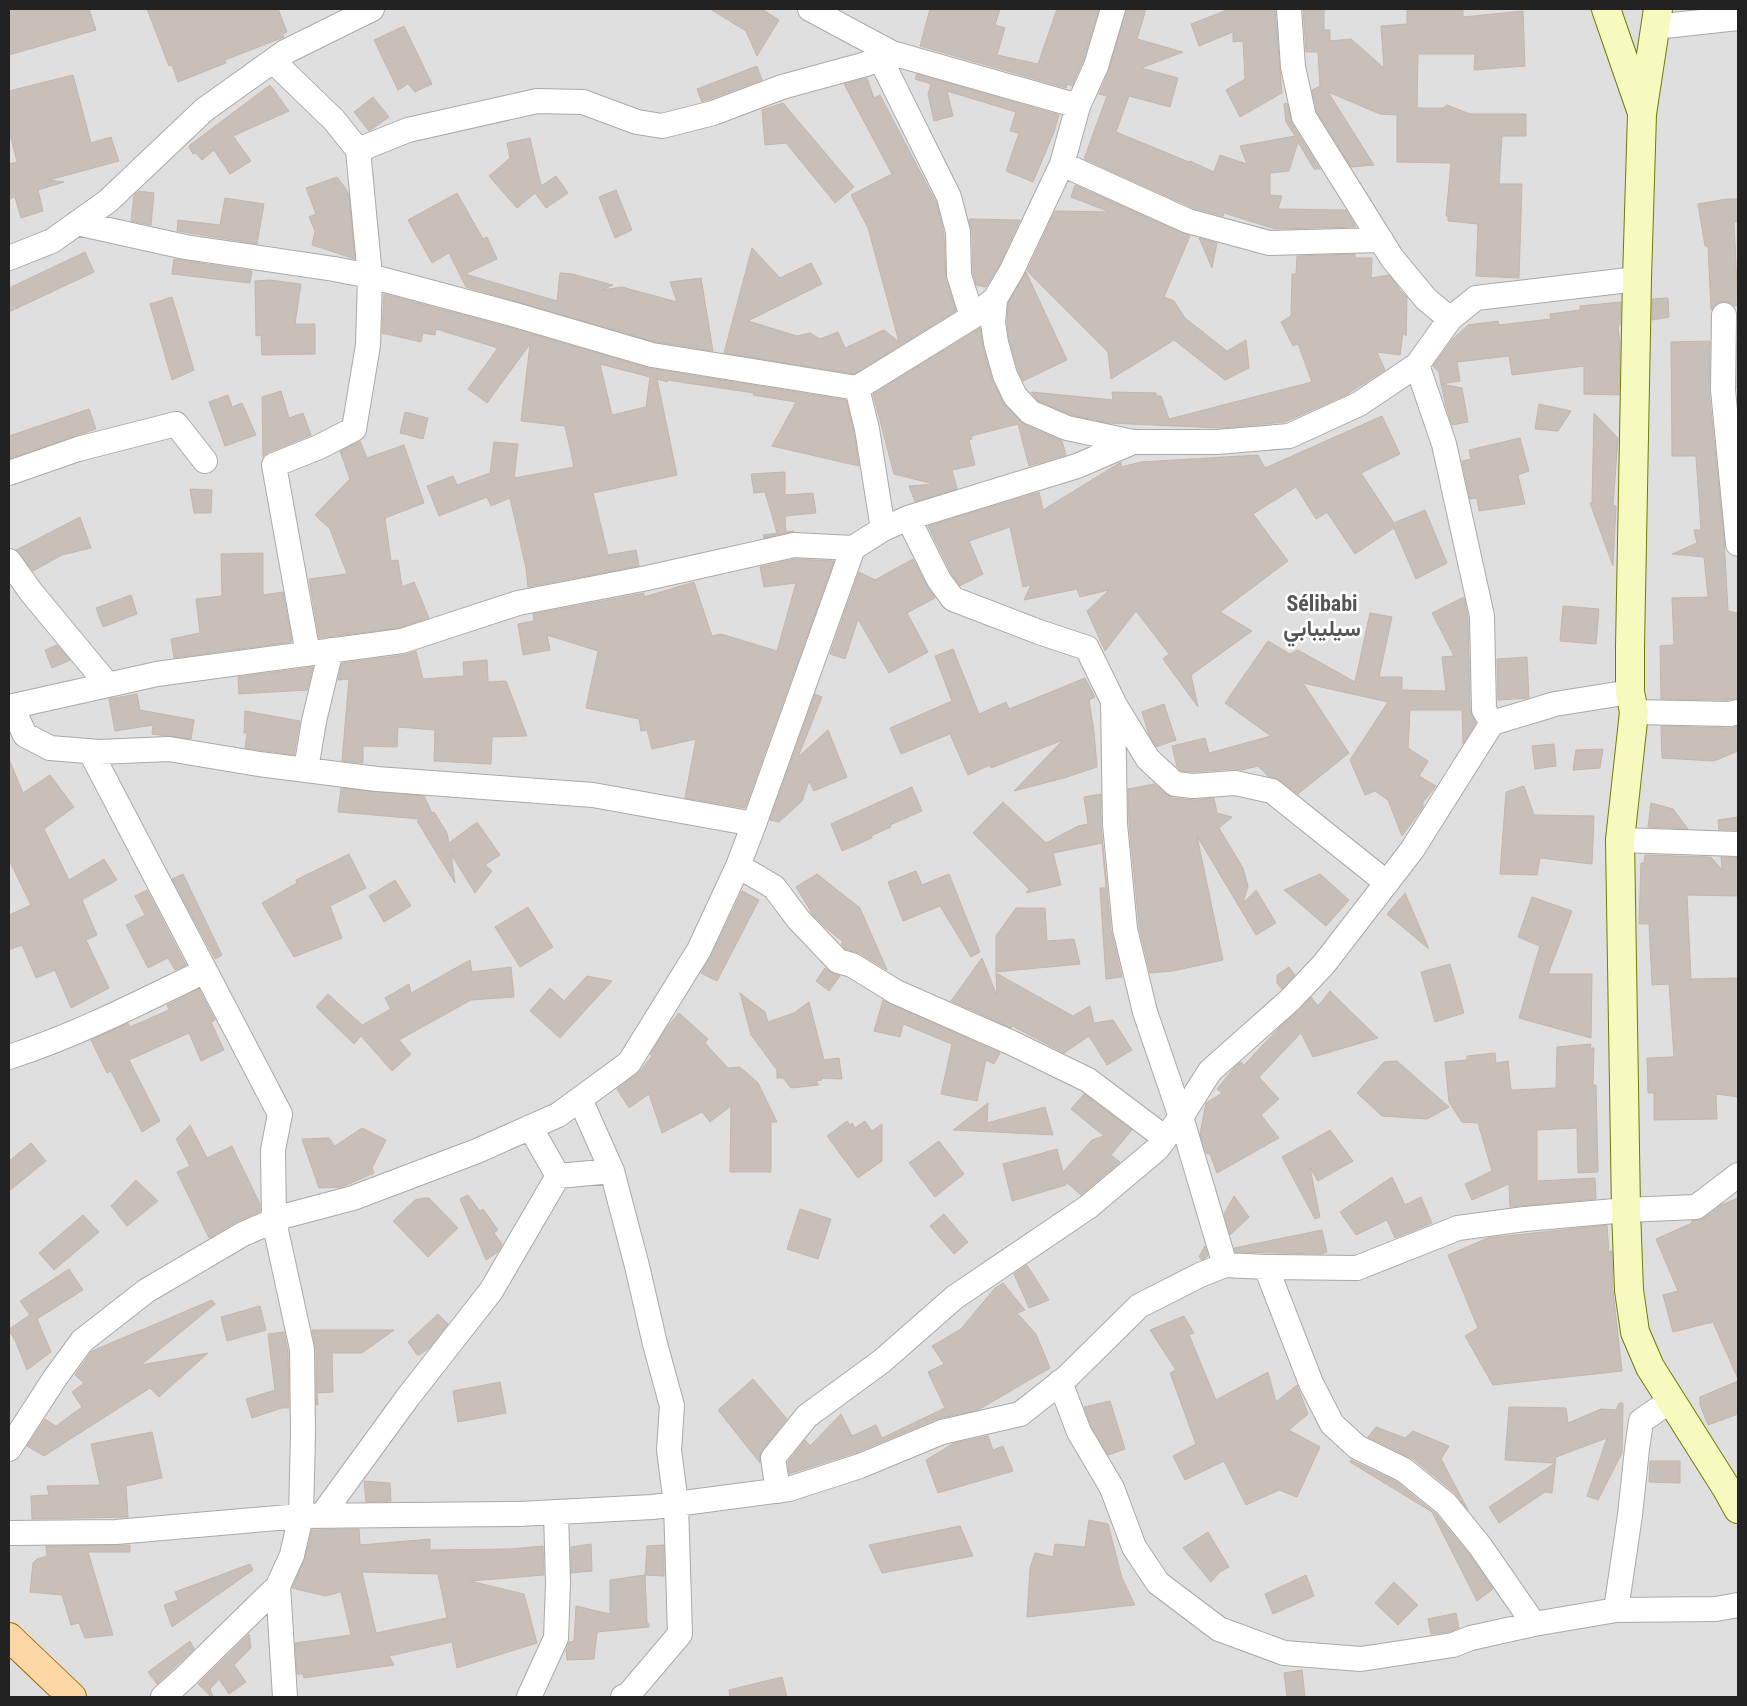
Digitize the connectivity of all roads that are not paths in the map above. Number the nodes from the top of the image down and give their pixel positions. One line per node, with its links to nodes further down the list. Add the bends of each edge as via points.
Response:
1 (372, 9): 9 (street)
2 (810, 9): 8 (street)
3 (1113, 9): 10 (street, via 1096,66)
4 (1289, 9): 15 (street, via 1293,67 1304,117)
5 (1606, 9): 11 (street)
6 (1657, 18): 7 (street); 11 (street)
7 (1738, 18)
8 (886, 56): 10 (street); 12 (street, via 782,87 713,113 662,126 637,122 583,102 537,101 408,130); 21 (street, via 949,197 958,232 959,275)
9 (273, 61): 12 (street, via 334,120); 14 (street, via 204,110 108,200)
10 (1078, 106): 13 (street)
11 (1642, 114): 18 (street)
12 (358, 150): 17 (street)
13 (1062, 164): 15 (street, via 1188,220 1269,243); 19 (street)
14 (77, 223): 16 (street, via 52,241); 17 (street, via 185,247)
15 (1381, 240): 22 (street, via 1426,299)
16 (9, 258)
17 (370, 276): 24 (street, via 652,355); 33 (street, via 368,345 354,429 274,465)
18 (1637, 279): 22 (street, via 1476,298); 36 (street)
19 (995, 299): 21 (street); 25 (street, via 993,323 996,343 1004,375 1014,396 1030,412 1067,428)
20 (1724, 315): 30 (street, via 1723,390)
21 (972, 317): 24 (street)
22 (1450, 319): 23 (street)
23 (1417, 365): 25 (street, via 1359,404 1289,436 1217,442); 39 (street, via 1444,444 1482,616 1484,710)
24 (857, 388): 29 (street)
25 (1133, 442): 28 (street, via 1077,466)
26 (205, 461): 27 (street, via 176,424 78,449)
27 (9, 473)
28 (908, 518): 29 (street); 35 (street, via 939,580 953,599 1087,648)
29 (883, 529): 31 (street)
30 (1738, 544)
31 (853, 548): 33 (street, via 794,545 518,603 402,641); 43 (street)
32 (9, 561): 34 (street)
33 (320, 652): 34 (street, via 157,674); 42 (street)
34 (108, 685): 37 (street)
35 (1113, 701): 47 (street, via 1148,760 1175,784 1235,784 1272,791); 51 (street, via 1115,824 1125,928 1145,1012)
36 (1632, 702): 38 (street, via 1730,714); 39 (street, via 1555,704); 44 (street)
37 (10, 707): 40 (street)
38 (1738, 712)
39 (1492, 723): 47 (street, via 1412,850)
40 (17, 740): 41 (street, via 50,748)
41 (90, 751): 42 (street, via 170,749); 48 (street)
42 (306, 769): 43 (street, via 377,779 593,795)
43 (754, 824): 46 (street)
44 (1620, 840): 45 (street); 57 (street)
45 (1738, 844)
46 (738, 866): 50 (street, via 699,950 629,1064); 53 (street, via 774,887 798,919 838,961 852,964 896,992 1088,1080)
47 (1387, 883): 51 (street, via 1317,972 1210,1071)
48 (205, 971): 49 (street, via 40,1047); 58 (street, via 280,1114 273,1150)
49 (9, 1057)
50 (580, 1099): 52 (street, via 558,1115); 54 (street)
51 (1180, 1116): 53 (street); 59 (street)
52 (530, 1127): 56 (street); 58 (street, via 354,1198)
53 (1165, 1138): 64 (street, via 1157,1149 1088,1207 955,1297 882,1361 807,1416 774,1458)
54 (612, 1171): 56 (street); 66 (street, via 672,1406 669,1450)
55 (1738, 1175): 57 (street, via 1696,1207)
56 (558, 1176): 68 (street, via 491,1292)
57 (1626, 1210): 60 (street, via 1458,1228 1357,1268); 62 (street, via 1629,1290 1635,1332)
58 (274, 1221): 63 (street, via 243,1234 146,1291 82,1341); 68 (street, via 302,1349 303,1434)
59 (1225, 1265): 60 (street); 61 (street, via 1139,1306)
60 (1266, 1267): 73 (street, via 1311,1383 1332,1424 1357,1448 1404,1470 1446,1504 1480,1546)
61 (1060, 1382): 64 (street, via 1020,1414 942,1432 860,1466); 73 (street, via 1079,1432 1112,1488 1134,1547 1158,1583 1219,1629 1284,1653 1361,1659 1453,1646 1471,1638)
62 (1670, 1401): 65 (street); 72 (street, via 1641,1421)
63 (9, 1449)
64 (778, 1490): 66 (street)
65 (1735, 1494)
66 (676, 1504): 67 (street); 79 (street, via 680,1634)
67 (556, 1512): 68 (street); 78 (street, via 556,1638)
68 (312, 1516): 69 (street, via 116,1532); 70 (street)
69 (9, 1533)
70 (278, 1586): 76 (street); 77 (street)
71 (1738, 1605): 72 (street, via 1716,1610)
72 (1616, 1610): 73 (street)
73 (1534, 1624)
74 (9, 1637): 75 (main road)
75 (72, 1697)
76 (163, 1697)
77 (286, 1697)
78 (529, 1697)
79 (623, 1697)

